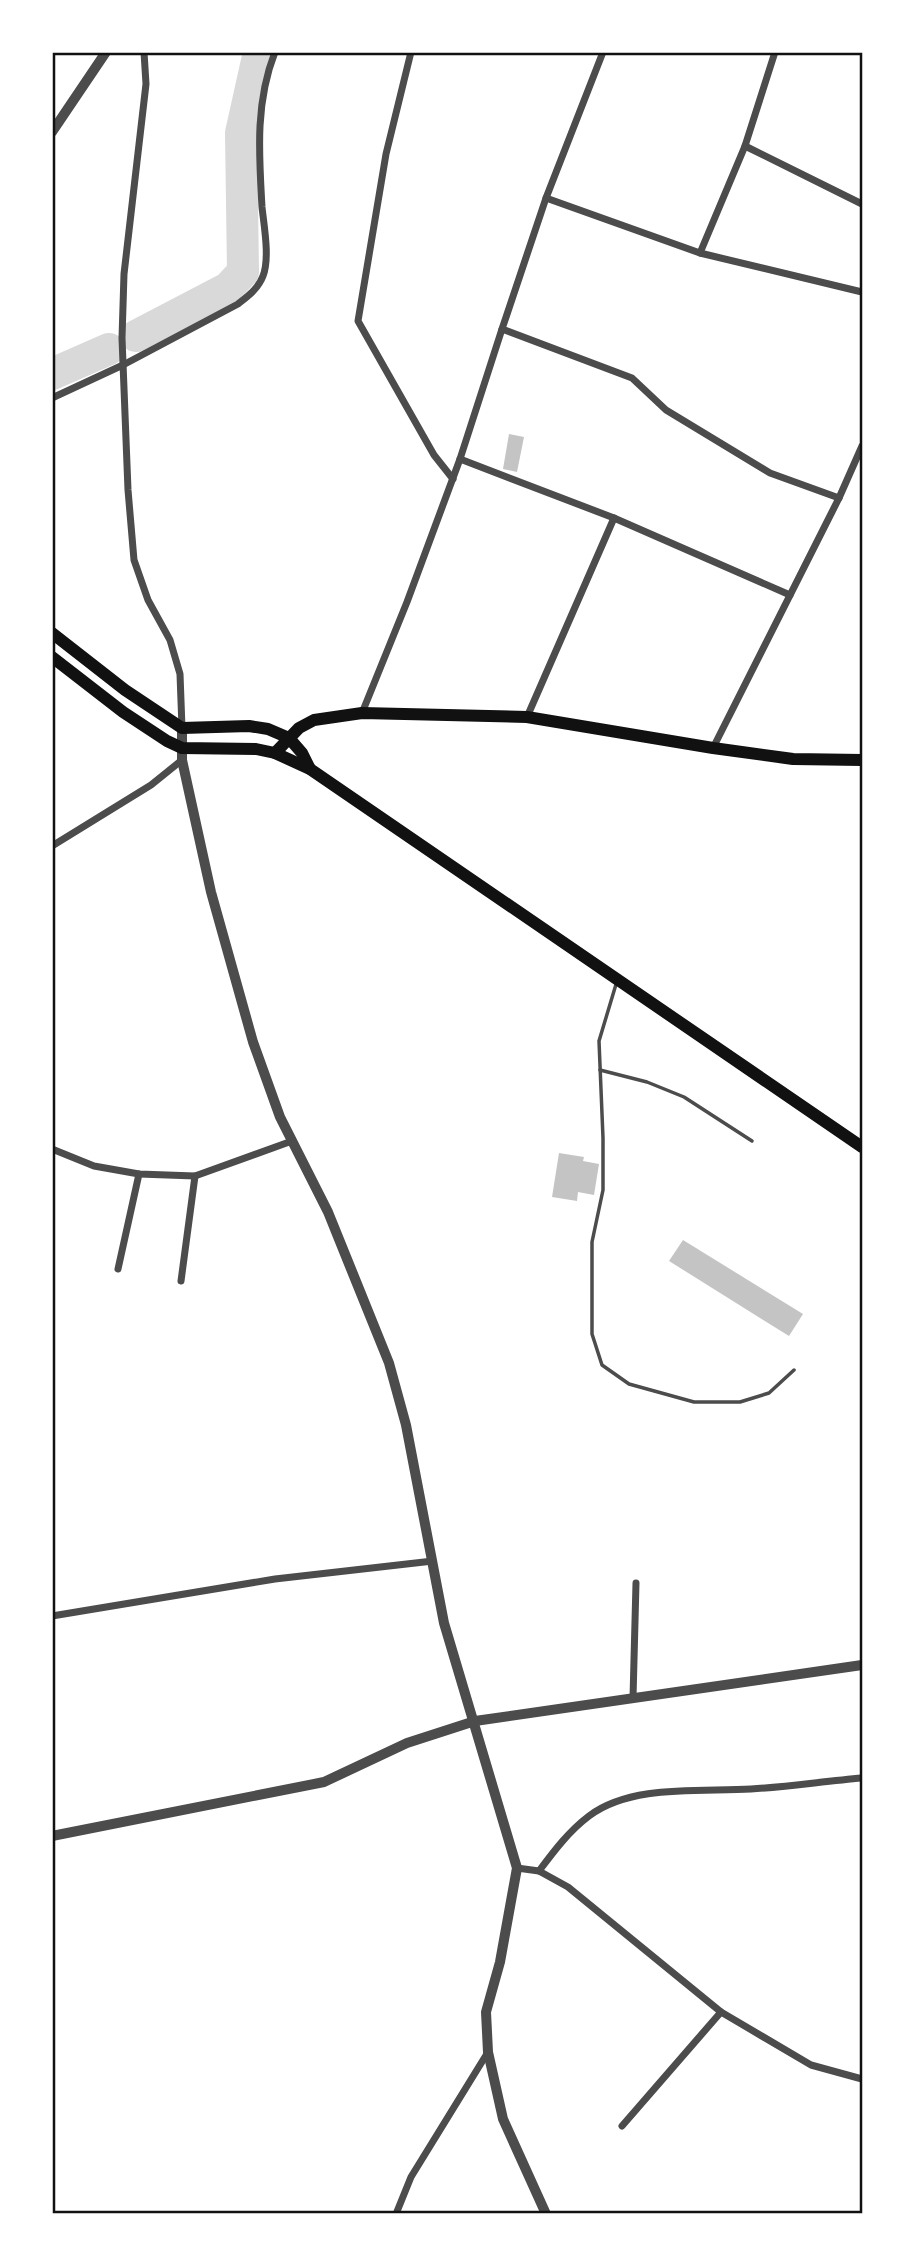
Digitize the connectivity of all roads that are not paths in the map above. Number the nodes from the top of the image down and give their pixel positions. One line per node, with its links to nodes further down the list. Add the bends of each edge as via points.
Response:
1 (106, 52): 7 (street)
2 (144, 52): 14 (street, via 146,84 124,274)
3 (275, 52): 14 (street, via 261,102 258,150 264,275 238,304)
4 (411, 52): 18 (street, via 386,154 358,321)
5 (603, 52): 9 (street)
6 (775, 52): 8 (street)
7 (52, 132)
8 (745, 146): 10 (street); 11 (street)
9 (546, 198): 11 (street); 13 (street)
10 (863, 204)
11 (700, 253): 12 (street)
12 (863, 292)
13 (502, 329): 17 (street); 19 (street, via 632,378 666,410 770,473)
14 (123, 365): 15 (street); 26 (street, via 134,560 180,674)
15 (52, 398)
16 (863, 446): 19 (street)
17 (460, 459): 18 (street); 20 (street)
18 (453, 480): 24 (street)
19 (839, 498): 21 (street)
20 (614, 518): 21 (street); 25 (street)
21 (790, 595): 28 (street)
22 (52, 633): 26 (main road)
23 (52, 657): 30 (main road)
24 (362, 713): 25 (main road); 27 (main road, via 314,720)
25 (527, 717): 28 (main road)
26 (182, 728): 27 (main road, via 249,726); 30 (street)
27 (289, 738): 29 (main road); 32 (main road)
28 (713, 748): 31 (main road, via 793,759)
29 (275, 753): 30 (main road, via 257,749); 32 (main road)
30 (182, 754): 33 (street, via 151,785); 36 (street, via 211,892 253,1042)
31 (863, 760)
32 (310, 769): 34 (main road)
33 (52, 846)
34 (618, 978): 35 (lane, via 599,1041); 38 (main road)
35 (599, 1070): 37 (lane, via 684,1097); 44 (lane, via 603,1190 592,1242 592,1334 602,1365 629,1384 694,1402 740,1402 769,1393)
36 (292, 1141): 41 (street); 45 (street, via 328,1212 389,1363)
37 (752, 1141)
38 (863, 1147)
39 (52, 1149): 40 (street, via 94,1166)
40 (139, 1174): 41 (street); 42 (street)
41 (195, 1176): 43 (street)
42 (118, 1269)
43 (181, 1281)
44 (794, 1370)
45 (433, 1561): 47 (street, via 275,1579); 50 (street, via 444,1623)
46 (636, 1583): 49 (street)
47 (52, 1616)
48 (863, 1665): 49 (street)
49 (633, 1698): 50 (street)
50 (475, 1721): 52 (street, via 407,1743 324,1782); 53 (street)
51 (863, 1777): 54 (street, via 641,1795 616,1801 590,1815 559,1843)
52 (52, 1836)
53 (517, 1868): 54 (street); 56 (street, via 486,2012)
54 (539, 1871): 55 (street, via 568,1886)
55 (721, 2012): 57 (street, via 811,2065); 58 (street)
56 (488, 2052): 59 (street, via 411,2177); 60 (street, via 503,2119)
57 (863, 2079)
58 (622, 2126)
59 (396, 2214)
60 (546, 2214)

